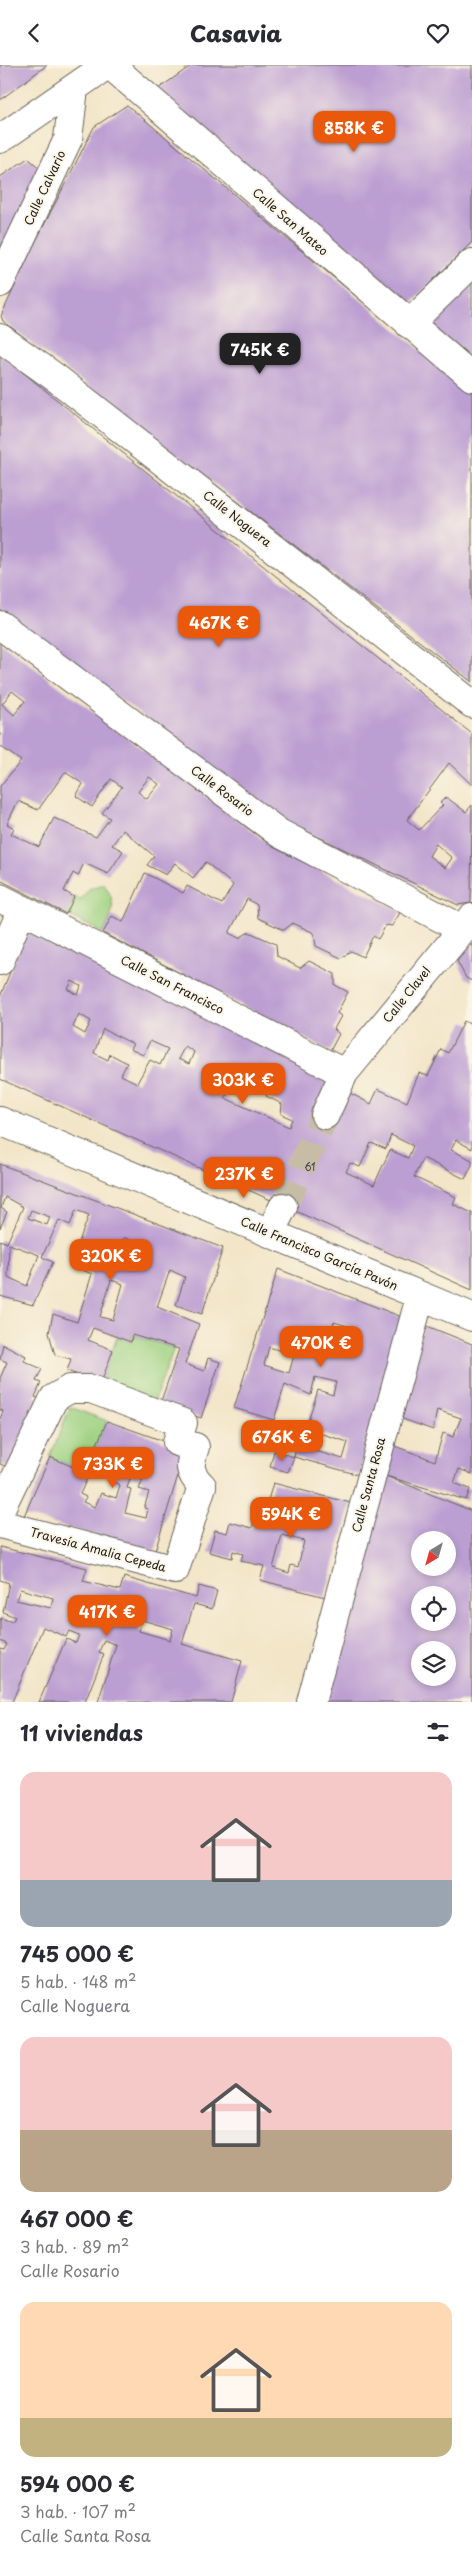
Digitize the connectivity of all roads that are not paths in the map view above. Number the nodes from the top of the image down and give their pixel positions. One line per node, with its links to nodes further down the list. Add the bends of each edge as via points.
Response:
1 (108, 65): 2 (street); 6 (street, Calle San Mateo)
2 (74, 88): 3 (street); 5 (street, Calle Calvario, via 68,139)
3 (0, 139)
4 (472, 263): 6 (street)
5 (0, 283)
6 (409, 324): 8 (street, Calle San Mateo)
7 (0, 338): 10 (street, Calle Noguera, via 56,378)
8 (472, 377)
9 (0, 625): 12 (street, Calle Rosario, via 279,833)
10 (472, 704)
11 (11, 903): 13 (street); 14 (street, Calle San Francisco)
12 (467, 924): 14 (street, Calle Clavel)
13 (0, 961)
14 (344, 1073): 15 (street, Calle Clavel)
15 (325, 1115)
16 (0, 1121): 18 (street, Calle Francisco García Pavón)
17 (283, 1207): 18 (street)
18 (270, 1233): 19 (street, Calle Francisco García Pavón)
19 (420, 1297): 20 (street, Calle Francisco García Pavón); 23 (street, Calle Santa Rosa)
20 (472, 1317)
21 (3, 1496): 22 (street, Travesía Amalia Cepeda, via 54,1398 70,1389 92,1389 182,1423 177,1442 194,1447 189,1466 193,1477 202,1486 175,1570)
22 (0, 1524)
23 (311, 1702)

